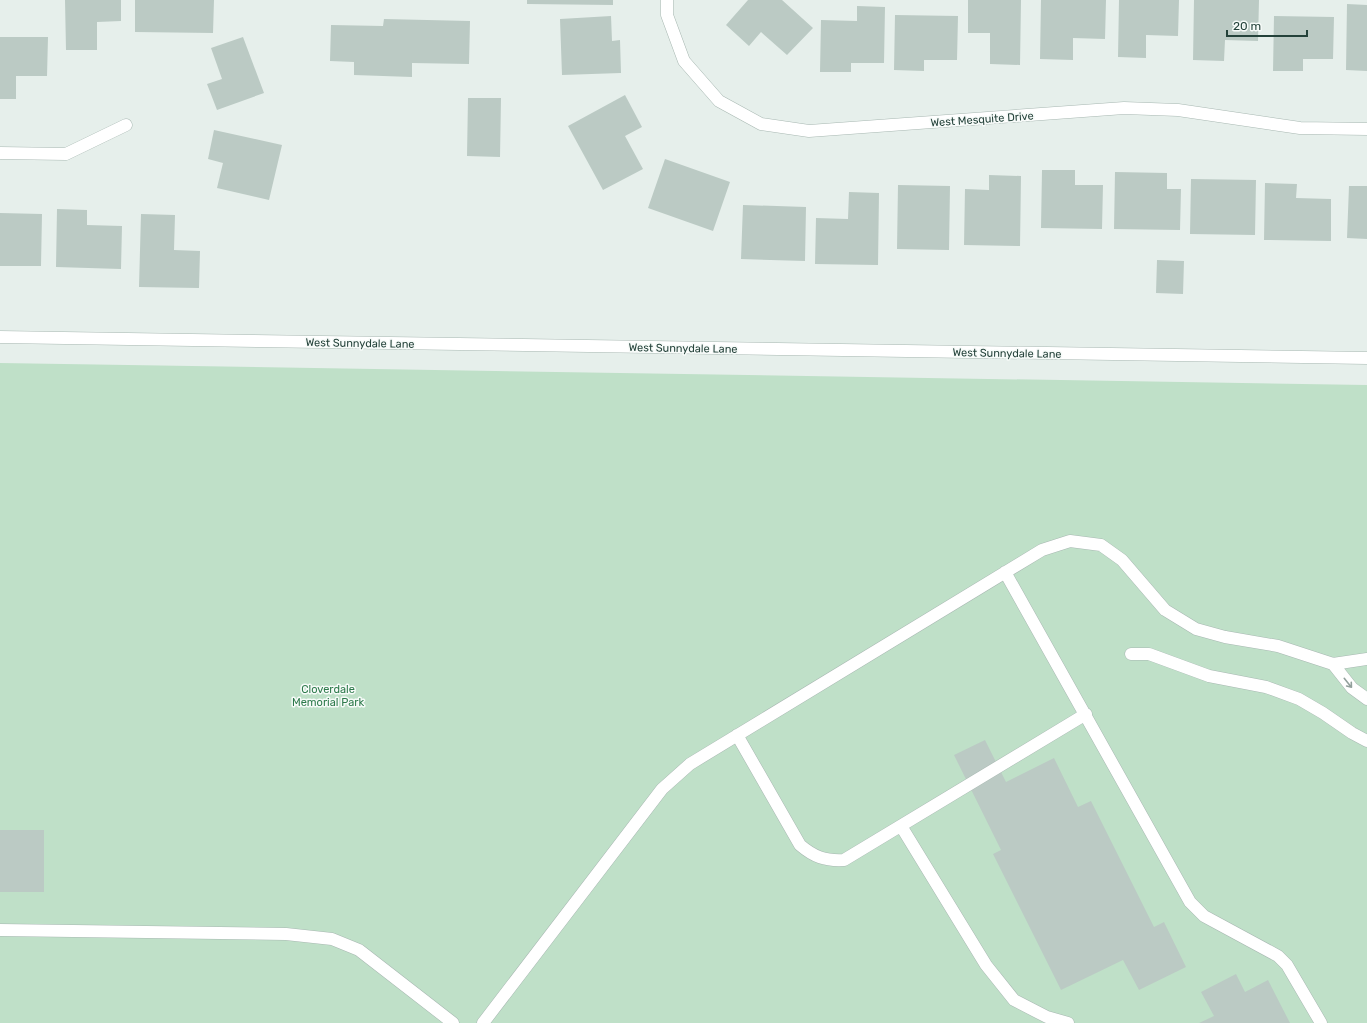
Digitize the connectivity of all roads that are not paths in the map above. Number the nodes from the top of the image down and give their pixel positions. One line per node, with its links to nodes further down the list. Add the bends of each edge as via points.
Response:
1 (667, 0): 3 (street, West Mesquite Drive, via 667,15 684,61 718,101 761,124 810,131 1124,108 1178,110 1300,128)
2 (126, 125): 4 (street, via 66,154)
3 (1367, 129)
4 (0, 153)
5 (0, 337): 6 (street, West Sunnydale Lane)
6 (1367, 358)
7 (1005, 572): 10 (street, via 1042,550 1070,541 1101,545 1122,560 1165,610 1196,629 1278,646); 12 (street); 13 (street)
8 (1131, 654): 14 (street, via 1149,654 1209,676 1266,686 1323,713)
9 (1367, 659): 10 (street)
10 (1333, 664): 11 (street, one-way to 11, via 1352,688)
11 (1367, 699)
12 (1086, 714): 15 (street); 20 (street, via 1190,902 1204,916 1278,956 1287,965)
13 (737, 735): 15 (street, via 800,845 811,855 828,861 844,860); 18 (street, via 690,764 662,789)
14 (1367, 741)
15 (901, 826): 19 (street, via 986,965 1014,1000 1047,1017)
16 (0, 930): 17 (street, via 286,934 332,939 359,950)
17 (453, 1023)
18 (482, 1023)
19 (1068, 1023)
20 (1321, 1023)

